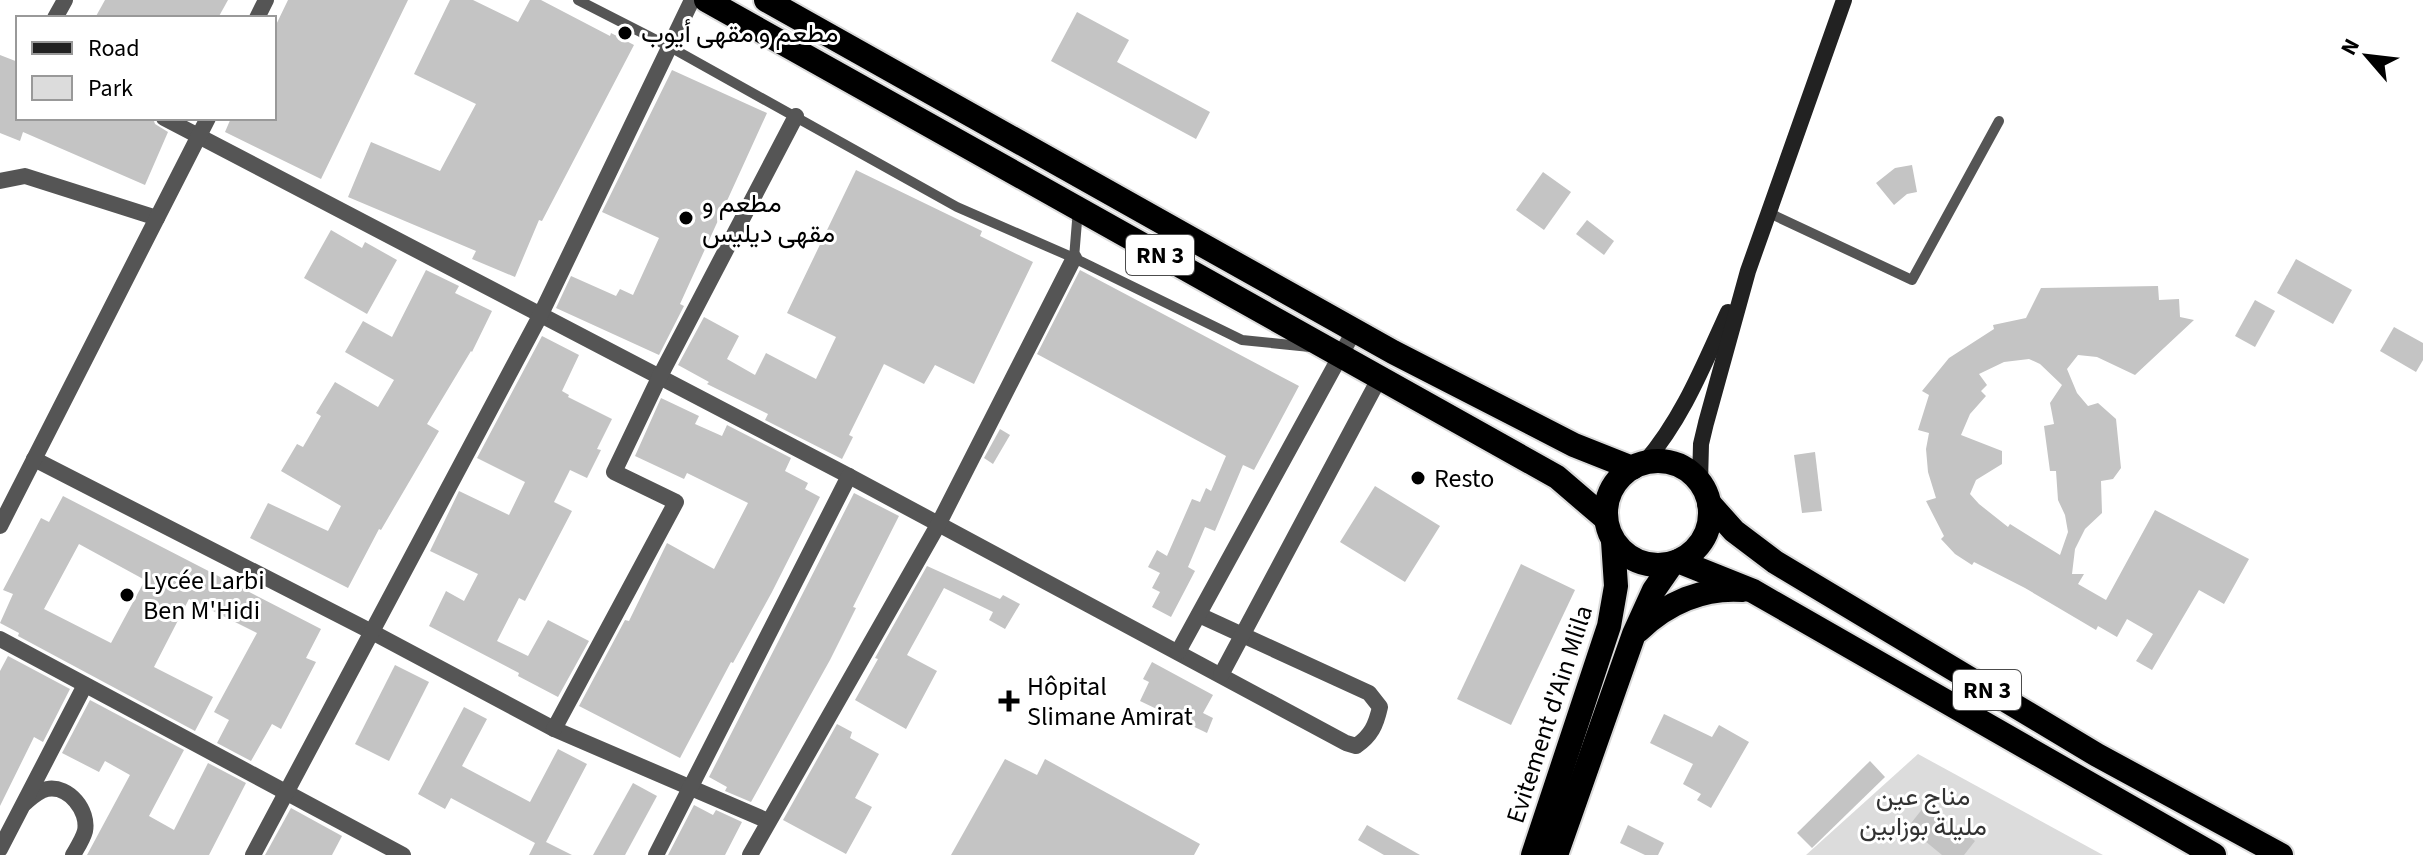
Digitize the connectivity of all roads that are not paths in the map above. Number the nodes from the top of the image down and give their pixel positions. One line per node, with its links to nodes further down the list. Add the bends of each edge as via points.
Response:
1 (578, 0): 6 (lane)
2 (692, 0): 6 (street)
3 (706, 0): 13 (highway, RN 3)
4 (766, 0): 19 (highway, RN 3)
5 (1844, 0): 14 (main road)
6 (670, 47): 7 (lane); 18 (street)
7 (796, 116): 16 (lane, via 957,207); 22 (street)
8 (168, 120): 11 (street)
9 (207, 120): 11 (street)
10 (1999, 121): 14 (lane, via 1912,280)
11 (199, 136): 15 (street); 18 (street)
12 (0, 181): 15 (street, via 25,176)
13 (1078, 209): 16 (lane); 20 (highway, RN 3)
14 (1767, 212): 17 (main road)
15 (157, 218): 23 (street)
16 (1074, 258): 20 (lane, via 1242,340); 27 (street)
17 (1748, 271): 24 (main road, via 1670,433); 26 (main road, via 1701,444)
18 (540, 316): 22 (street); 33 (street)
19 (1354, 331): 20 (street); 24 (highway, RN 3, via 1574,445)
20 (1334, 353): 21 (highway, RN 3); 32 (street)
21 (1380, 377): 29 (highway, RN 3, via 1557,477); 34 (street)
22 (659, 378): 25 (street); 40 (street, via 614,472 676,502)
23 (34, 459): 28 (street); 33 (street)
24 (1639, 465): 26 (highway, via 1681,466); 29 (highway, via 1614,484 1606,507)
25 (849, 476): 27 (street); 41 (street)
26 (1705, 492): 30 (highway, via 1707,531 1691,554); 54 (highway, RN 3, via 1734,531 1775,562 2097,755)
27 (938, 525): 37 (street); 44 (street)
28 (0, 526)
29 (1610, 530): 30 (highway, via 1624,554 1639,562); 51 (highway, Evitement d'Ain Mlila, via 1616,586 1609,626)
30 (1675, 562): 31 (highway, RN 3); 35 (highway, Evitement d'Ain Mlila, via 1654,590)
31 (1753, 591): 35 (highway, via 1731,589 1688,598); 53 (highway, RN 3)
32 (1199, 615): 34 (street); 37 (street)
33 (372, 632): 40 (street); 42 (street)
34 (1243, 634): 38 (street); 38 (street, via 1369,693 1380,707 1369,738 1356,746 1346,743)
35 (1634, 634): 52 (highway, Evitement d'Ain Mlila)
36 (0, 639): 39 (street)
37 (1178, 652): 38 (street)
38 (1221, 675)
39 (85, 685): 42 (street); 43 (street)
40 (554, 729): 41 (street)
41 (692, 787): 44 (street); 49 (street)
42 (286, 794): 47 (street); 48 (street)
43 (23, 804): 45 (street); 46 (street, via 51,788 79,803 85,832)
44 (768, 821): 50 (street)
45 (0, 849)
46 (73, 855)
47 (253, 855)
48 (403, 855)
49 (656, 855)
50 (750, 855)
51 (1533, 855)
52 (1556, 855)
53 (2214, 855)
54 (2281, 855)

